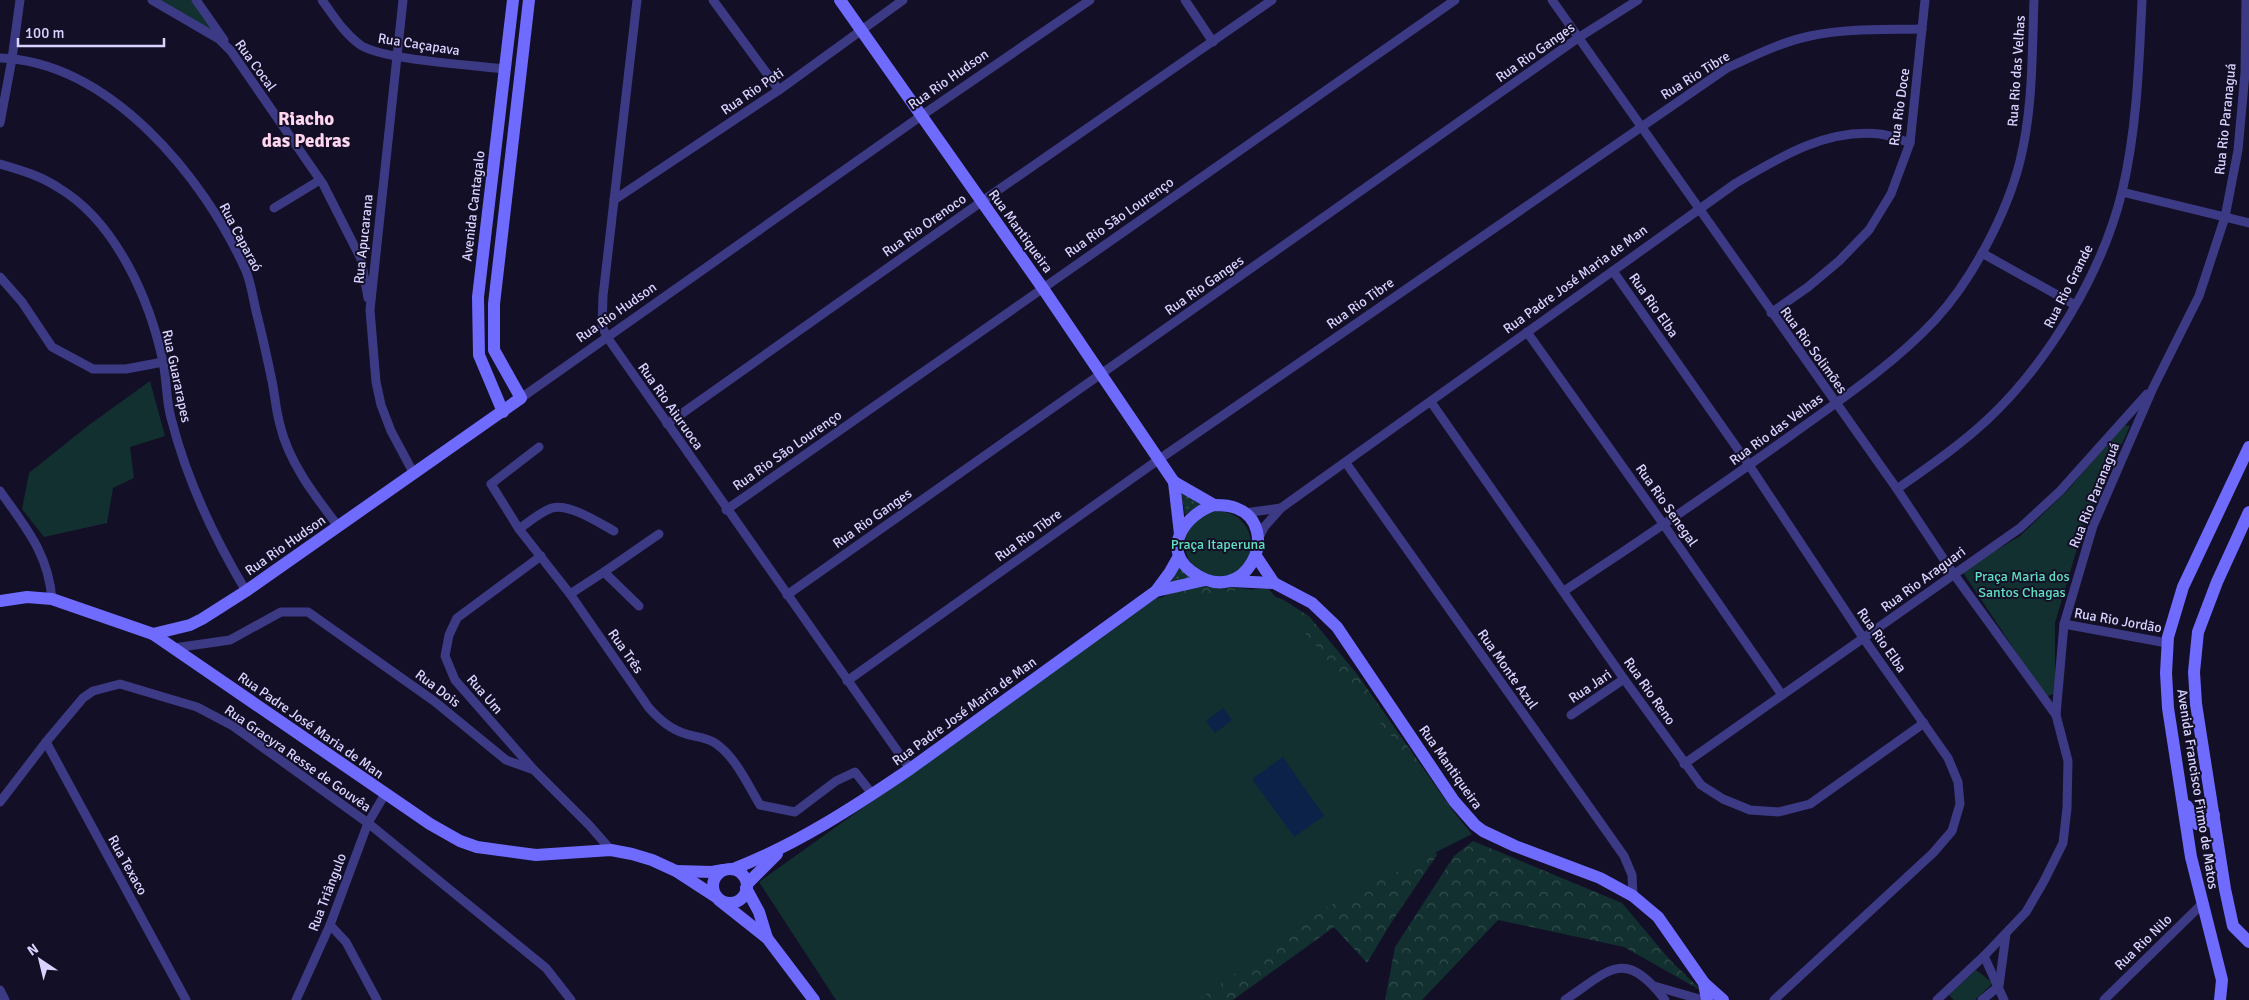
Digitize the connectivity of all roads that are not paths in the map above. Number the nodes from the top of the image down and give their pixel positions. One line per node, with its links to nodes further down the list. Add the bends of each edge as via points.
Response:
1 (20, 0): 29 (street)
2 (152, 0): 26 (street, Rua Cocal, via 219,39)
3 (196, 0): 26 (street)
4 (322, 0): 27 (street, Rua Caçapava, via 340,26 358,44)
5 (403, 0): 27 (street, Rua Apucarana)
6 (513, 0): 30 (street, Avenida Cantagalo)
7 (529, 0): 57 (street, via 494,304 494,350)
8 (637, 0): 39 (street, Rua Rio Aiuruoca)
9 (713, 0): 31 (street)
10 (840, 0): 23 (street, Rua Mantiqueira)
11 (903, 0): 23 (street, Rua Rio Poti)
12 (1090, 0): 32 (street, Rua Rio Hudson)
13 (1185, 0): 25 (street)
14 (1272, 0): 25 (street, Rua Rio Orenoco)
15 (1455, 0): 48 (street, Rua Rio São Lourenço)
16 (1552, 0): 24 (street, Rua Rio Solimões)
17 (1638, 0): 24 (street, Rua Rio Ganges)
18 (1925, 0): 22 (street, Rua Rio Doce)
19 (2034, 0): 45 (street, Rua Rio das Velhas, via 2028,120 2020,162 2004,208)
20 (2142, 0): 38 (street, Rua Rio Grande, via 2137,100)
21 (2246, 0): 43 (street, Rua Rio Paranaguá, via 2245,73 2238,150)
22 (1922, 29): 34 (street, Rua Rio Tibre, via 1858,30 1811,36 1768,50 1727,68); 35 (street, Rua Rio Doce)
23 (860, 30): 31 (street, Rua Rio Poti); 32 (street, Rua Mantiqueira)
24 (1578, 38): 34 (street, Rua Rio Solimões); 55 (street, Rua Rio Ganges)
25 (1213, 42): 40 (street, Rua Rio Orenoco)
26 (231, 51): 37 (street, Rua Cocal)
27 (396, 56): 30 (street, Rua Caçapava); 50 (street, Rua Apucarana)
28 (0, 58): 29 (street, Rua Caparaó)
29 (12, 59): 33 (street); 77 (street, Rua Caparaó, via 50,68 80,81 111,101 140,122 198,188 246,272 264,342 280,427 297,467)
30 (504, 70): 60 (street, Avenida Cantagalo, via 478,297 479,354)
31 (779, 90): 39 (street, Rua Rio Poti)
32 (921, 116): 40 (street, Rua Mantiqueira); 53 (street, Rua Rio Hudson)
33 (0, 123)
34 (1642, 126): 42 (street, Rua Rio Solimões); 64 (street, Rua Rio Tibre)
35 (1910, 143): 42 (street, Rua Padre José Maria de Man, via 1881,134 1842,135 1809,144 1774,161); 51 (street, Rua Rio Doce, via 1891,194 1869,230 1839,261)
36 (0, 164): 54 (street, Rua Guararapes, via 35,175 60,188 83,206 106,232 143,293)
37 (320, 180): 41 (street); 50 (street, Rua Cocal, via 361,259)
38 (2122, 192): 43 (street); 49 (street, Rua Rio Grande, via 2096,266)
39 (614, 200): 53 (street, Rua Rio Aiuruoca, via 603,296 602,326)
40 (981, 202): 48 (street, Rua Mantiqueira); 61 (street, Rua Rio Orenoco)
41 (274, 208)
42 (1699, 209): 46 (street, Rua Padre José Maria de Man); 51 (street, Rua Rio Solimões)
43 (2225, 217): 44 (street); 56 (street, Rua Rio Paranaguá, via 2200,296)
44 (2249, 224)
45 (1982, 253): 49 (street); 59 (street, Rua Rio das Velhas, via 1936,319)
46 (1613, 271): 52 (street, Rua Padre José Maria de Man); 66 (street, Rua Rio Elba)
47 (0, 277): 54 (street, via 22,302 52,347 93,369 126,369)
48 (1042, 287): 55 (street, Rua Mantiqueira); 73 (street, Rua Rio São Lourenço)
49 (2074, 305): 69 (street, Rua Rio Grande, via 2052,345 1988,419 1948,453)
50 (370, 310): 67 (street, Rua Apucarana, via 381,405)
51 (1771, 313): 59 (street, Rua Rio Solimões)
52 (1527, 332): 58 (street, Rua Padre José Maria de Man); 76 (street, Rua Rio Senegal)
53 (607, 337): 57 (street, Rua Rio Hudson); 61 (street, Rua Rio Aiuruoca)
54 (163, 362): 91 (street, Rua Guararapes, via 170,416 200,506)
55 (1100, 375): 64 (street, Rua Mantiqueira); 95 (street, Rua Rio Ganges)
56 (2152, 388): 87 (street, Rua Rio Araguari, via 2060,491 2020,528); 99 (street, Rua Rio Paranaguá, via 2093,526)
57 (521, 398): 60 (street, Rua Rio Hudson)
58 (1432, 402): 65 (street, Rua Padre José Maria de Man); 93 (street, Rua Rio Reno)
59 (1836, 403): 66 (street, Rua Rio das Velhas); 69 (street, Rua Rio Solimões)
60 (503, 412): 67 (street, Rua Rio Hudson)
61 (667, 424): 73 (street, Rua Rio Aiuruoca)
62 (538, 447): 78 (street, Rua Três, via 491,484)
63 (2249, 447): 102 (street, Avenida Francisco Firmo de Matos, via 2183,587)
64 (1158, 460): 68 (street, Rua Mantiqueira); 105 (street, Rua Rio Tibre)
65 (1346, 463): 72 (street, Rua Padre José Maria de Man); 125 (street, Rua Monte Azul, via 1624,856 1632,875)
66 (1749, 465): 76 (street, Rua Rio das Velhas); 101 (street, Rua Rio Elba)
67 (414, 474): 77 (street, Rua Rio Hudson)
68 (1174, 482): 71 (street, Rua Mantiqueira); 81 (street, Rua Mantiqueira)
69 (1897, 489): 87 (street, Rua Rio Solimões)
70 (0, 491): 96 (street, via 38,545)
71 (1214, 505): 75 (street, via 1237,508); 81 (street, via 1198,511)
72 (1281, 508): 75 (street, Rua Padre José Maria de Man); 82 (street, Rua Padre José Maria de Man)
73 (726, 510): 95 (street, Rua Rio Aiuruoca)
74 (2249, 512): 118 (street, Avenida Francisco Firmo de Matos, via 2198,632 2194,672 2196,704)
75 (1244, 513): 82 (street, via 1253,522)
76 (1664, 525): 93 (street, Rua Rio das Velhas); 106 (street, Rua Rio Senegal)
77 (338, 526): 91 (street, Rua Rio Hudson)
78 (519, 529): 79 (street, via 542,513 554,508 568,508); 83 (street, Rua Três)
79 (614, 530)
80 (660, 534): 86 (street)
81 (1180, 534): 84 (street)
82 (1257, 541): 85 (street)
83 (540, 556): 94 (street, Rua Três); 113 (street, Rua Um, via 457,618 449,635 445,656 455,680)
84 (1179, 556): 88 (street, via 1188,569); 92 (street, Rua Padre José Maria de Man)
85 (1256, 556): 89 (street, via 1245,574); 90 (street, Rua Mantiqueira)
86 (604, 572): 94 (street); 98 (street)
87 (1953, 573): 101 (street, Rua Rio Araguari); 108 (street, Rua Rio Solimões)
88 (1204, 580): 89 (street); 92 (street, Rua Padre José Maria de Man)
89 (1232, 581): 90 (street, Rua Mantiqueira)
90 (1274, 583): 125 (street, Rua Mantiqueira, via 1312,603 1337,627 1454,801 1475,825 1515,846 1600,878)
91 (246, 591): 100 (street, Rua Rio Hudson, via 202,619)
92 (1156, 591): 112 (street, Rua Padre José Maria de Man)
93 (1564, 592): 104 (street, Rua Rio Reno)
94 (570, 594): 116 (street, Rua Três, via 649,708 665,724 717,744 728,754 760,805 795,812 836,781 855,772)
95 (787, 596): 105 (street, Rua Rio Aiuruoca)
96 (52, 599): 97 (street, Rua Padre José Maria de Man); 100 (street, Rua Padre José Maria de Man)
97 (0, 600)
98 (639, 606)
99 (2064, 624): 102 (street, Rua Rio Jordão); 108 (street, Rua Rio Paranaguá)
100 (153, 634): 103 (street, Rua Padre José Maria de Man)
101 (1864, 639): 106 (street, Rua Rio Araguari); 109 (street, Rua Rio Elba)
102 (2167, 643): 114 (street, Avenida Francisco Firmo de Matos, via 2168,708)
103 (174, 648): 113 (street, Rua Dois, via 230,640 281,612 308,612 434,701 506,760); 115 (street, Rua Padre José Maria de Man)
104 (1624, 679): 107 (street, Rua Jari); 111 (street, Rua Rio Reno)
105 (847, 681): 112 (street, Rua Rio Aiuruoca)
106 (1782, 695): 111 (street, Rua Rio Araguari)
107 (1571, 715)
108 (2056, 715): 129 (street, Rua Rio Paranaguá, via 2068,761 2063,842 2026,912)
109 (1924, 723): 111 (street, Rua Rio Reno, via 1810,804 1779,812 1750,810 1723,799 1701,785); 149 (street, Rua Rio Elba, via 1948,758 1958,782 1960,804 1952,831 1934,853)
110 (46, 742): 117 (street, Rua Gracyra Resse de Gouvêa); 119 (street, Rua Gracyra Resse de Gouvêa, via 83,698 93,691 120,684 133,686 196,707 233,726); 139 (street, Rua Texaco)
111 (1684, 764)
112 (910, 769): 116 (street, Rua Padre José Maria de Man)
113 (534, 770): 121 (street, Rua Um)
114 (2180, 784): 118 (street, via 2197,824 2203,824); 127 (street, Avenida Francisco Firmo de Matos)
115 (385, 794): 119 (street, Rua Triângulo); 121 (street, Rua Padre José Maria de Man, via 460,841 477,846 536,855)
116 (873, 795): 120 (street, Rua Padre José Maria de Man)
117 (0, 802)
118 (2214, 815): 131 (street, Avenida Francisco Firmo de Matos, via 2233,926)
119 (368, 823): 128 (street, Rua Triângulo); 142 (street, Rua Gracyra Resse de Gouvêa, via 546,968)
120 (784, 847): 122 (street, Rua Padre José Maria de Man); 124 (street, Rua Padre José Maria de Man)
121 (611, 850): 123 (street, Rua Padre José Maria de Man, via 652,860)
122 (728, 870): 123 (street, Rua Padre José Maria de Man); 124 (street, via 740,873); 126 (street, via 713,882)
123 (676, 871): 126 (street)
124 (746, 886): 126 (street, via 744,894 735,902); 130 (street)
125 (1633, 896): 133 (street, Rua Mantiqueira, via 1658,917)
126 (718, 898): 130 (street)
127 (2202, 904): 152 (street, Rua Rio Nilo); 153 (street, Avenida Francisco Firmo de Matos, via 2222,980)
128 (330, 924): 140 (street, Rua Triângulo); 141 (street, via 346,942)
129 (2006, 933): 132 (street, Rua Rio Paranaguá); 135 (street)
130 (767, 938): 143 (street)
131 (2249, 942)
132 (1984, 956): 135 (street); 137 (street, Rua Rio Paranaguá)
133 (1704, 983): 147 (street, Rua Mantiqueira); 148 (street, Rua Mantiqueira)
134 (1654, 986): 144 (street, via 1631,969 1616,968); 145 (street); 146 (street)
135 (2000, 986): 150 (street); 151 (street)
136 (0, 990): 138 (street)
137 (1940, 999)
138 (5, 1000)
139 (186, 1000)
140 (296, 1000)
141 (377, 1000)
142 (571, 1000)
143 (814, 1000)
144 (1565, 1000)
145 (1665, 1000)
146 (1703, 1000)
147 (1707, 1000)
148 (1723, 1000)
149 (1774, 1000)
150 (1982, 1000)
151 (2004, 1000)
152 (2104, 1000)
153 (2220, 1000)

